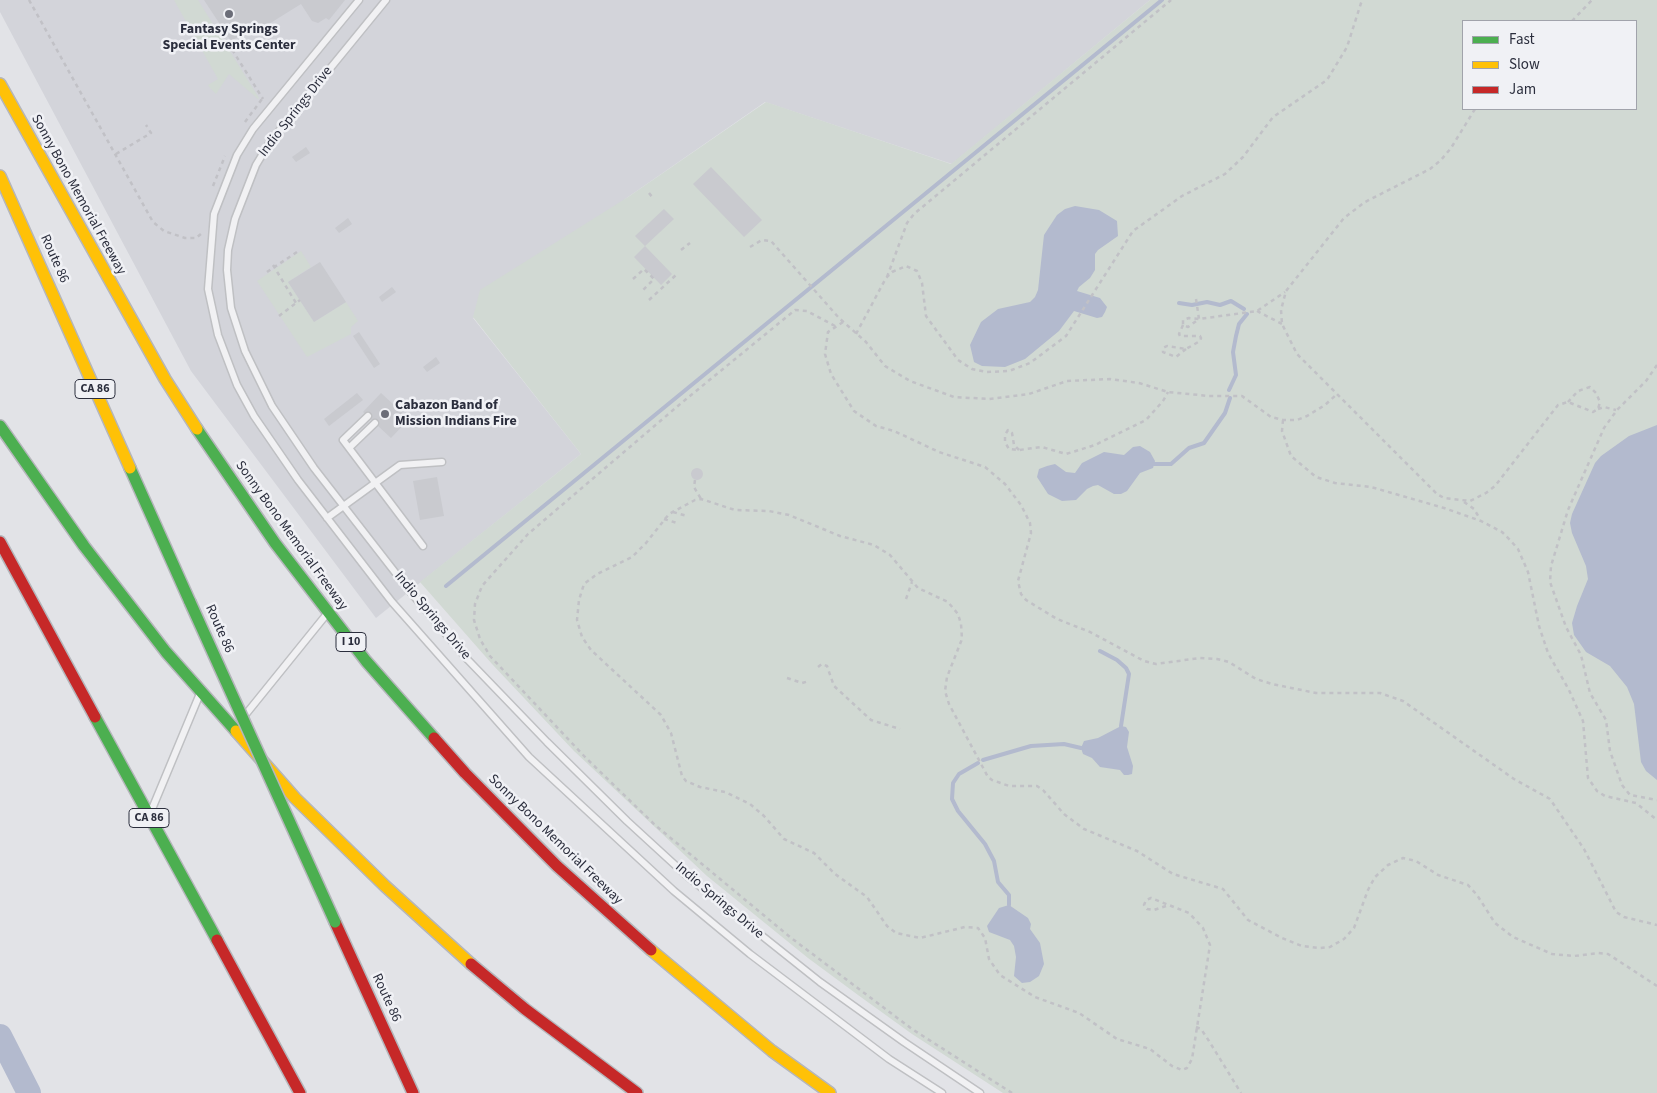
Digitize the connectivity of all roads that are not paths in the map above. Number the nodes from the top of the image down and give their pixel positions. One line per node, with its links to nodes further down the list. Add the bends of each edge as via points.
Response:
1 (359, 0): 12 (lane, Indio Springs Drive, via 252,129 237,155 214,214 208,267 212,312 237,385 254,416)
2 (386, 0): 11 (lane, Indio Springs Drive, via 270,142 245,190 228,250 231,308 256,376 272,406)
3 (0, 84): 15 (highway, Sonny Bono Memorial Freeway / I 10, via 165,379 218,462)
4 (0, 176): 20 (highway, Route 86 / CA 86, bridge)
5 (368, 416): 8 (lane, via 343,440)
6 (375, 423): 8 (lane)
7 (0, 426): 16 (highway, via 89,553)
8 (349, 448): 10 (lane)
9 (442, 462): 10 (lane, via 400,465)
10 (375, 482): 11 (lane); 14 (lane)
11 (343, 506): 12 (lane); 24 (lane, Indio Springs Drive, via 468,660 634,828 687,876 820,982)
12 (327, 518): 23 (lane, Indio Springs Drive, via 453,674 529,757 606,830 750,954 889,1059)
13 (0, 542): 18 (highway, CA 86)
14 (424, 546)
15 (328, 612): 17 (lane); 22 (highway, Sonny Bono Memorial Freeway / I 10, via 366,661 465,773 557,866 684,980)
16 (200, 692): 17 (highway); 18 (lane)
17 (233, 730): 21 (highway, via 295,798 460,955 525,1009)
18 (149, 817): 19 (highway, CA 86)
19 (300, 1093)
20 (413, 1093)
21 (637, 1093)
22 (830, 1093)
23 (942, 1093)
24 (980, 1093)

